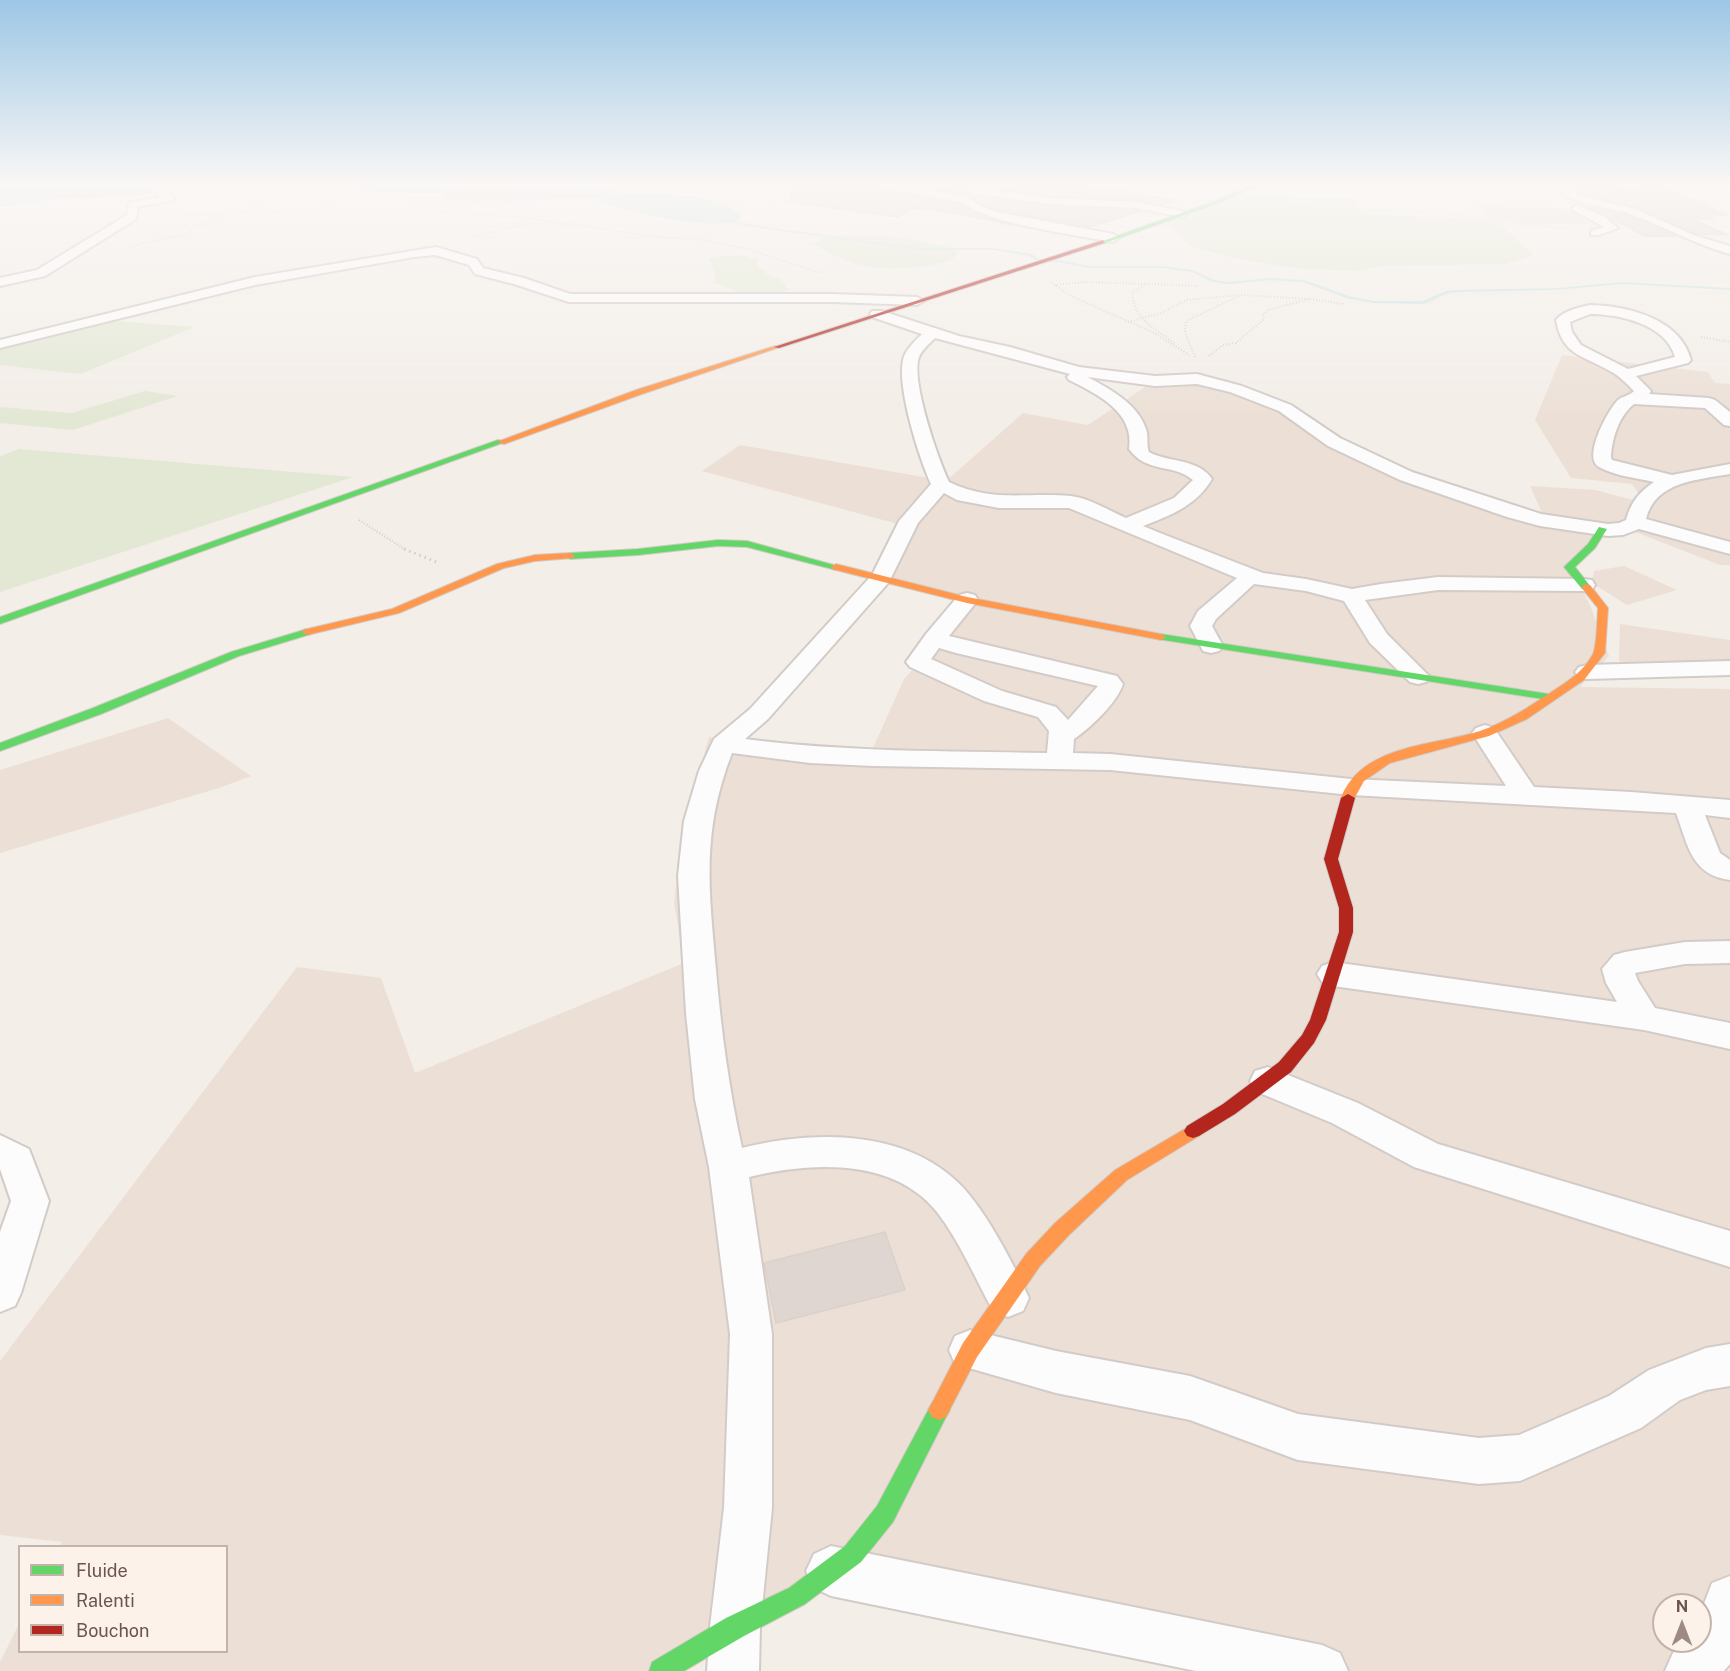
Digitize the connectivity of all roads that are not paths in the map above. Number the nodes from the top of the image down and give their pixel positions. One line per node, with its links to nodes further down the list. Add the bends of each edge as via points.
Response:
1 (58, 262): 5 (street, via 40,273)
2 (370, 262): 9 (street, via 255,281)
3 (473, 262): 6 (street, via 479,270 569,298)
4 (1040, 262): 6 (street)
5 (0, 282)
6 (917, 301): 7 (street)
7 (877, 314): 8 (street); 26 (street, via 639,392)
8 (931, 333): 10 (street); 16 (street, via 909,361 929,459)
9 (0, 344)
10 (1046, 363): 18 (street, via 1114,399 1134,421 1141,440 1138,449 1144,458 1193,472 1203,479 1182,500); 19 (street, via 1144,380 1197,378 1236,389 1285,408 1334,442 1406,476 1525,517)
11 (1626, 374): 11 (street, via 1569,344 1563,320 1580,310 1644,318 1679,347 1683,360); 12 (street, via 1643,391)
12 (1637, 398): 13 (street, via 1709,403); 15 (street, via 1628,400 1615,414 1602,458 1604,463)
13 (1730, 421)
14 (1730, 469): 15 (street)
15 (1674, 481): 17 (street, via 1657,488 1642,502)
16 (941, 485): 18 (street, via 964,496 999,502 1072,502); 22 (street, via 909,521)
17 (1636, 522): 19 (street, via 1623,529); 20 (street)
18 (1127, 525): 21 (street)
19 (1602, 529): 23 (street, via 1592,546 1569,567)
20 (1730, 548)
21 (1251, 576): 24 (street); 28 (street, via 1206,616 1201,626)
22 (881, 577): 25 (street); 34 (street, via 759,714); 35 (street, via 736,543 535,558 501,566 395,611 294,635 235,654)
23 (1584, 585): 24 (street, via 1443,582); 30 (street, via 1603,608 1599,653)
24 (1352, 596): 31 (street, via 1378,638)
25 (967, 600): 27 (street); 28 (street)
26 (0, 621)
27 (934, 639): 36 (street, via 918,659 922,665 993,696 1047,712 1055,718); 36 (street, via 1108,681 1109,690)
28 (1210, 646): 31 (street)
29 (1730, 668): 30 (street)
30 (1587, 672): 32 (street)
31 (1418, 677): 32 (street)
32 (1549, 697): 33 (street, via 1523,716)
33 (1485, 734): 37 (street, via 1392,757); 38 (street)
34 (723, 744): 36 (street, via 873,758); 48 (street, via 698,821 693,876 713,1099)
35 (0, 747)
36 (1060, 748): 37 (street, via 1110,762)
37 (1351, 787): 38 (street); 43 (street, via 1332,859 1346,908 1346,932)
38 (1526, 795): 39 (street)
39 (1687, 805): 40 (street); 41 (street, via 1707,858)
40 (1730, 809)
41 (1727, 873)
42 (1730, 951): 44 (street, via 1685,953 1625,963 1618,969 1622,983)
43 (1333, 974): 44 (street); 46 (street, via 1308,1039 1286,1067)
44 (1644, 1018): 45 (street)
45 (1730, 1036)
46 (1268, 1081): 49 (street, via 1345,1113 1427,1156); 51 (street, via 1121,1175 1033,1260)
47 (0, 1150): 50 (street, via 16,1160 30,1201)
48 (728, 1167): 51 (street, via 788,1154 831,1151 889,1161 917,1172 942,1190 955,1208); 56 (street, via 752,1334 748,1508)
49 (1730, 1249)
50 (0, 1293)
51 (1008, 1298): 52 (street)
52 (970, 1350): 53 (street, via 1056,1372 1190,1398 1298,1437 1479,1461 1520,1458 1625,1412 1665,1385 1706,1369); 54 (street, via 885,1514 853,1554)
53 (1730, 1365)
54 (831, 1571): 56 (street); 58 (street)
55 (1730, 1601): 59 (street, via 1715,1642)
56 (734, 1649): 57 (street)
57 (661, 1671)
58 (1322, 1671)
59 (1691, 1671)

